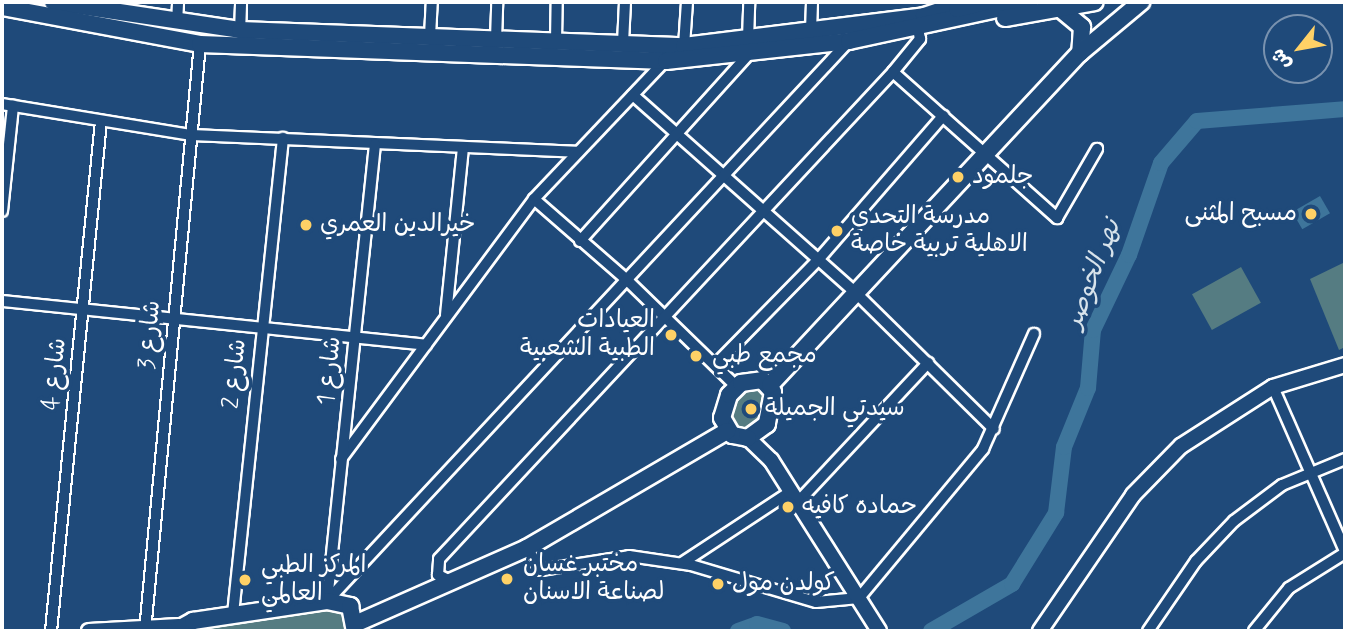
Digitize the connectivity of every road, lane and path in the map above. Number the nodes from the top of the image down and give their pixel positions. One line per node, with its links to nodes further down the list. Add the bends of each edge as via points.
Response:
1 (53, 2): 18 (main road)
2 (178, 2): 19 (street)
3 (241, 2): 23 (street)
4 (432, 2): 22 (street)
5 (497, 2): 24 (street)
6 (557, 2): 26 (street)
7 (625, 2): 27 (street)
8 (687, 2): 29 (street)
9 (749, 2): 30 (street)
10 (812, 2): 21 (street)
11 (966, 2): 20 (main road)
12 (985, 2): 20 (main road)
13 (1095, 2): 17 (main road)
14 (1141, 2): 31 (main road)
15 (2, 6): 28 (main road)
16 (1031, 6): 17 (main road); 20 (main road); 20 (main road)
17 (1057, 6): 31 (main road, via 1082,27)
18 (111, 7): 19 (main road)
19 (177, 23): 23 (main road)
20 (922, 24): 21 (main road); 25 (main road); 33 (street, via 920,39)
21 (811, 31): 30 (main road)
22 (430, 36): 23 (main road); 24 (main road)
23 (239, 37): 28 (main road); 32 (main road)
24 (496, 39): 26 (main road)
25 (849, 40): 30 (main road); 46 (street)
26 (556, 41): 27 (main road)
27 (623, 43): 29 (main road)
28 (200, 44): 39 (street, شارع 3)
29 (684, 46): 30 (main road)
30 (749, 46): 32 (main road); 38 (street)
31 (1080, 53): 45 (main road)
32 (666, 61): 34 (street)
33 (893, 72): 36 (street); 48 (street)
34 (633, 95): 38 (street); 44 (street)
35 (7, 105): 37 (street); 49 (street)
36 (943, 116): 45 (street); 51 (street)
37 (101, 121): 39 (street); 55 (street, شارع 4)
38 (676, 134): 46 (street); 50 (street)
39 (191, 135): 40 (street); 58 (street, شارع 3)
40 (283, 138): 41 (street); 59 (street, شارع 2)
41 (375, 145): 42 (street); 61 (street, شارع 1)
42 (463, 148): 44 (street); 57 (street)
43 (1097, 149): 45 (street, via 1057,218)
44 (577, 152): 47 (street)
45 (985, 154): 53 (main road)
46 (723, 175): 48 (street); 52 (street)
47 (534, 200): 50 (street); 57 (street)
48 (762, 209): 51 (street); 56 (street)
49 (2, 211)
50 (580, 241): 52 (street)
51 (818, 260): 53 (street); 64 (street)
52 (629, 282): 56 (street); 82 (street)
53 (857, 294): 63 (street); 66 (main road)
54 (2, 301): 55 (street)
55 (83, 310): 58 (street); 88 (street, شارع 4)
56 (664, 314): 64 (street); 81 (street, via 439,559 438,575)
57 (446, 317): 62 (street)
58 (173, 319): 59 (street); 87 (street, شارع 3)
59 (261, 328): 61 (street); 84 (street, شارع 2)
60 (1034, 334): 70 (street)
61 (355, 338): 62 (street); 73 (street, شارع 1)
62 (426, 345): 73 (street)
63 (928, 363): 70 (street); 77 (street)
64 (716, 364): 67 (street)
65 (1345, 365): 68 (street)
66 (770, 385): 67 (main road, via 757,379); 69 (main road, via 774,401)
67 (736, 386): 71 (main road, via 722,414)
68 (1273, 387): 76 (street); 91 (street, via 1213,422 1151,474)
69 (767, 424): 72 (main road); 75 (street)
70 (994, 429): 83 (street)
71 (727, 431): 72 (main road); 78 (main road)
72 (748, 438): 75 (street)
73 (341, 459): 82 (street, شارع 1)
74 (1345, 459): 76 (street)
75 (771, 460): 77 (street)
76 (1309, 471): 79 (street); 92 (street, via 1257,501 1211,543)
77 (794, 497): 80 (street); 83 (street)
78 (527, 548): 80 (street, via 541,570 629,556); 81 (main road)
79 (1345, 552): 93 (street, via 1289,589)
80 (682, 563): 83 (street, via 816,602)
81 (452, 582): 85 (main road)
82 (327, 601): 84 (main road); 85 (main road, via 350,606)
83 (861, 601): 90 (street)
84 (233, 614): 86 (main road)
85 (356, 627)
86 (177, 629): 87 (street)
87 (145, 630): 89 (street)
88 (51, 631)
89 (89, 631)
90 (879, 631)
91 (1040, 631)
92 (1149, 631)
93 (1254, 631)

